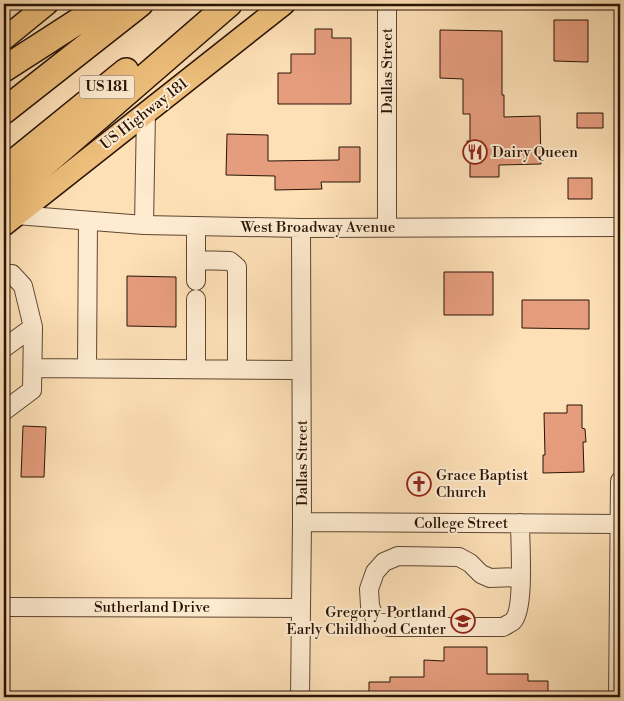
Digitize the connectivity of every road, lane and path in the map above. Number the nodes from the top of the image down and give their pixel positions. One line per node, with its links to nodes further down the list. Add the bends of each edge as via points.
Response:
1 (47, 4): 8 (main road)
2 (105, 4): 9 (highway)
3 (140, 4): 10 (highway, US 181)
4 (210, 4): 12 (highway, US 181)
5 (229, 4): 13 (highway)
6 (284, 4): 11 (main road, US Highway 181)
7 (387, 4): 19 (street, Dallas Street)
8 (4, 39)
9 (4, 69)
10 (4, 112)
11 (146, 112): 13 (main road, US Highway 181); 15 (street)
12 (4, 170)
13 (8, 213): 14 (street, West Broadway Avenue)
14 (88, 221): 15 (street, West Broadway Avenue); 25 (street)
15 (144, 225): 16 (street, West Broadway Avenue)
16 (196, 226): 18 (street, West Broadway Avenue); 20 (street)
17 (620, 227): 19 (street, West Broadway Avenue)
18 (301, 228): 19 (street, West Broadway Avenue); 28 (street, Dallas Street)
19 (387, 228)
20 (196, 260): 26 (street); 27 (street, via 230,261 237,268)
21 (4, 275): 22 (street, via 12,274 23,286)
22 (33, 327): 23 (street); 24 (street)
23 (4, 348)
24 (33, 368): 25 (street); 29 (street, via 32,390)
25 (87, 368): 26 (street)
26 (196, 369): 27 (street)
27 (238, 369): 28 (street)
28 (301, 370): 31 (street, Dallas Street)
29 (4, 411)
30 (620, 481): 33 (street)
31 (302, 522): 32 (street, College Street); 36 (street, Dallas Street)
32 (520, 523): 33 (street, College Street); 34 (street)
33 (620, 524): 37 (street)
34 (520, 577): 34 (street, via 520,605 514,620 503,627 389,627 375,619 370,606 369,589 375,572 384,562 398,556 460,557 490,578)
35 (4, 607): 36 (street, Sutherland Drive)
36 (301, 608): 38 (street, Dallas Street)
37 (620, 609): 39 (street)
38 (300, 697)
39 (618, 697)

